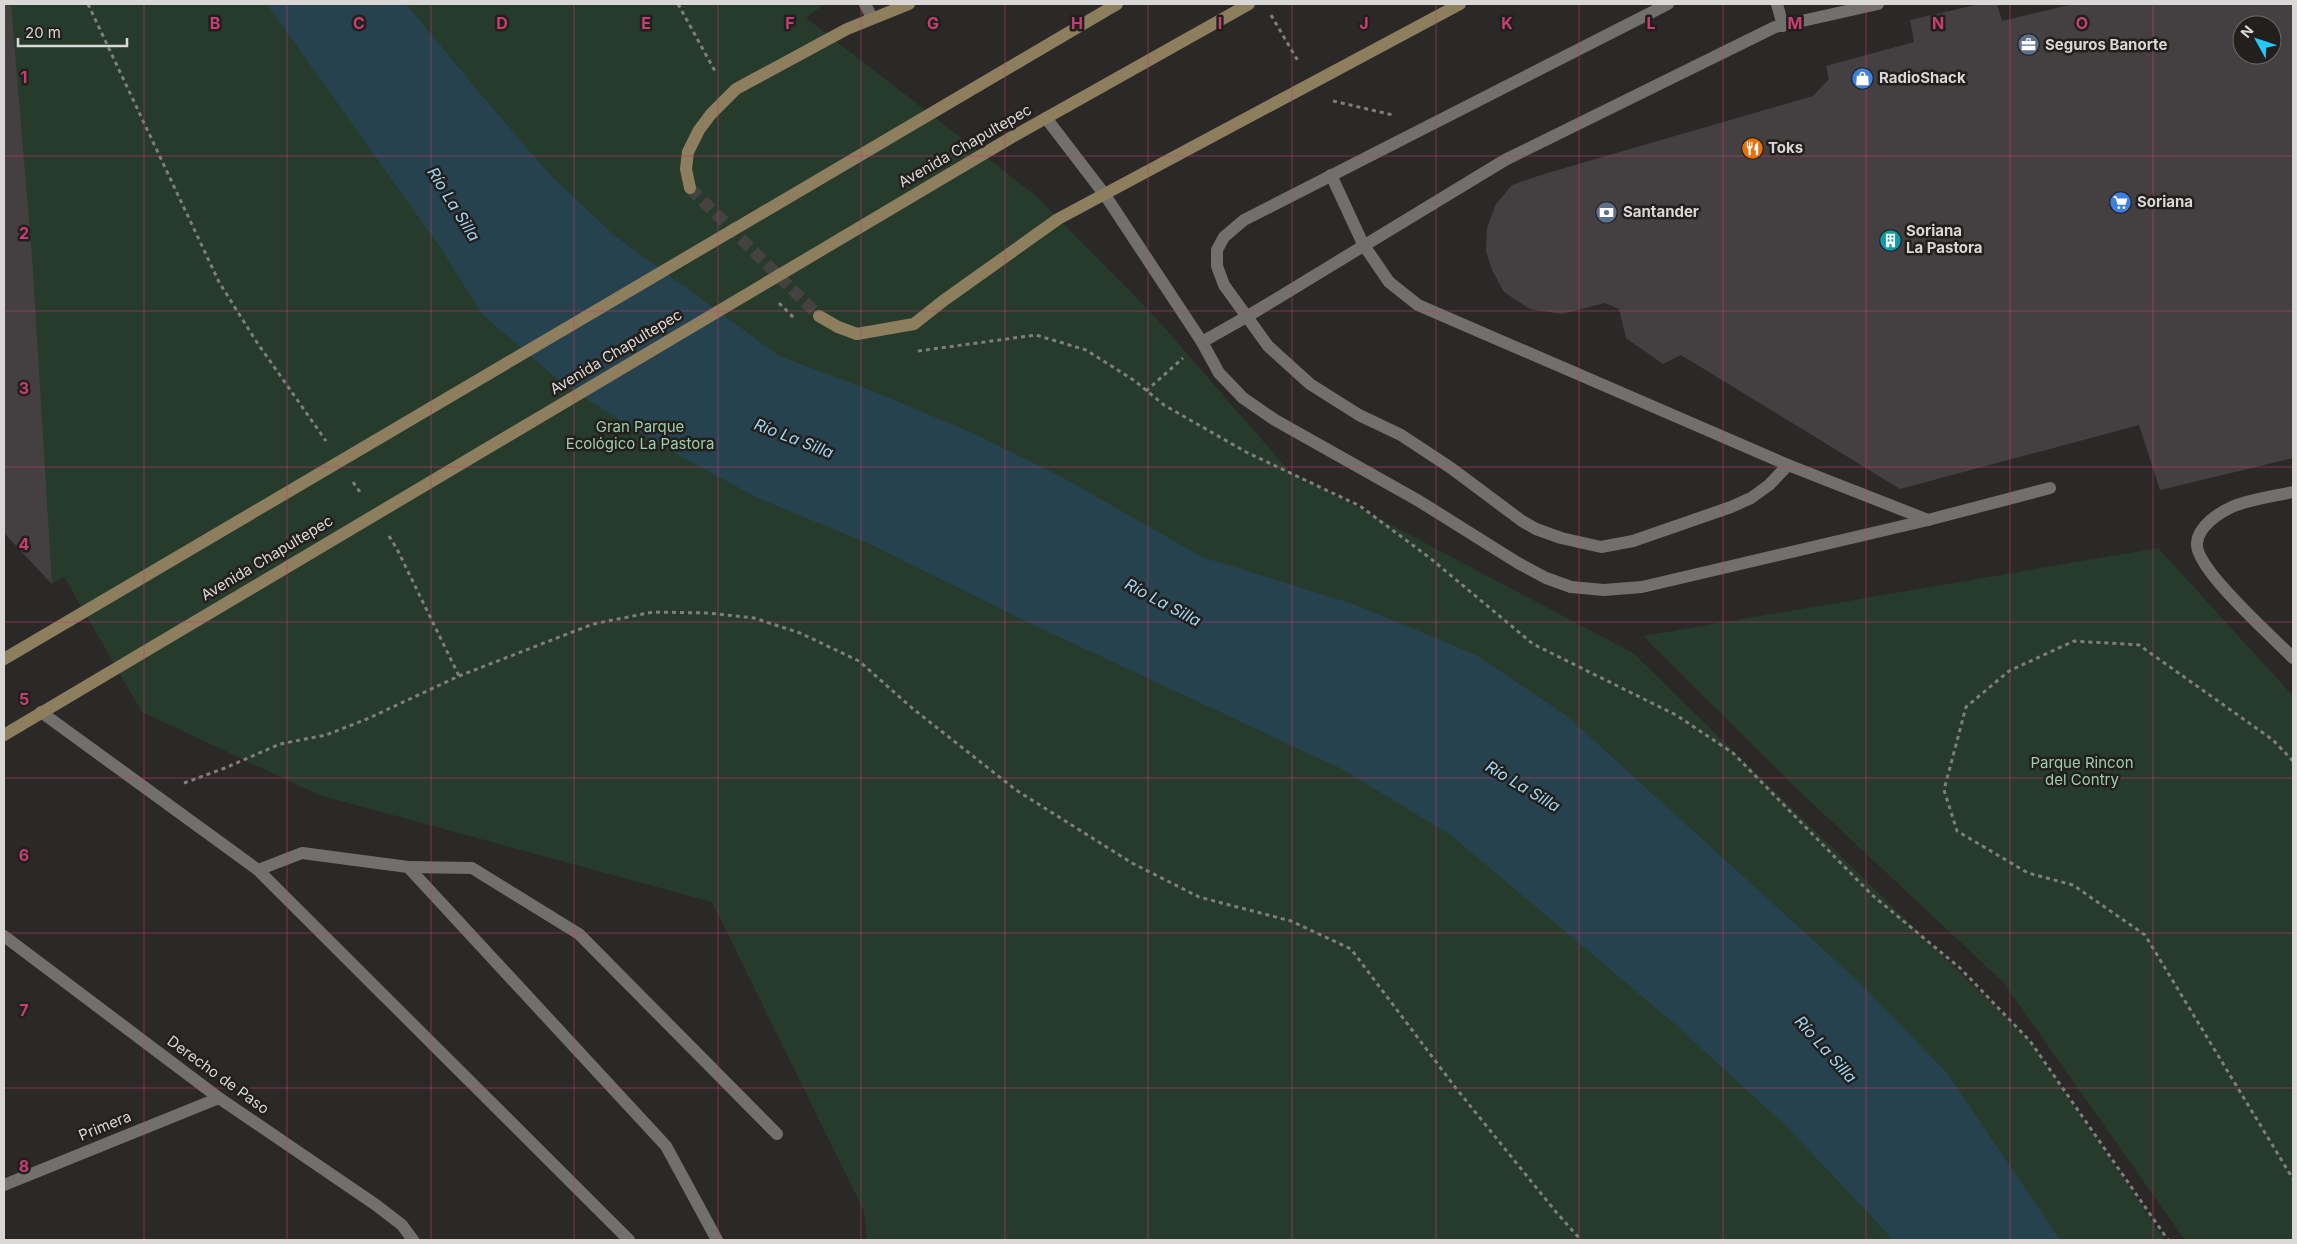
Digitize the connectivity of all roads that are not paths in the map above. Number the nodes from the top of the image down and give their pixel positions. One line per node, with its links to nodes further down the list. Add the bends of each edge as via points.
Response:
1 (866, 4): 10 (street)
2 (900, 4): 10 (street)
3 (909, 4): 10 (main road)
4 (1117, 4): 25 (main road)
5 (1249, 4): 12 (main road, Avenida Chapultepec)
6 (1460, 4): 15 (main road)
7 (1668, 4): 13 (street)
8 (1777, 4): 11 (street)
9 (1878, 4): 11 (street)
10 (877, 16): 14 (main road, via 736,89 711,114 688,152 686,169)
11 (1783, 26): 16 (street, via 1775,27 1505,160)
12 (1046, 118): 15 (street); 26 (main road, Avenida Chapultepec)
13 (1330, 175): 16 (street); 18 (street, via 1244,220 1224,237 1217,250 1217,266 1224,286)
14 (690, 188)
15 (1105, 195): 17 (main road, via 1058,219 914,324 858,334); 19 (street)
16 (1364, 244): 18 (street); 20 (street, via 1389,282 1418,305)
17 (820, 316)
18 (1248, 316): 19 (street); 20 (street, via 1268,346 1310,384 1359,416 1408,440 1522,521 1561,538 1601,547 1633,541 1751,498)
19 (1202, 342): 23 (street, via 1219,373 1243,398 1275,420 1419,501 1518,563 1571,587 1604,590 1642,587)
20 (1788, 465): 23 (street)
21 (2050, 488): 23 (street)
22 (2293, 492): 24 (street, via 2235,506 2204,527 2197,542 2200,558 2211,574)
23 (1928, 520)
24 (2293, 658)
25 (4, 659)
26 (40, 712): 27 (main road, Avenida Chapultepec); 29 (street)
27 (4, 735)
28 (408, 867): 29 (street, via 302,853); 32 (street, via 472,868 579,934); 36 (street, via 666,1146)
29 (258, 870): 35 (street)
30 (4, 936): 31 (street, Derecho de Paso)
31 (219, 1098): 33 (street, Primera); 34 (street, Derecho de Paso, via 376,1205 402,1225)
32 (777, 1134)
33 (4, 1185)
34 (413, 1240)
35 (629, 1240)
36 (717, 1240)

